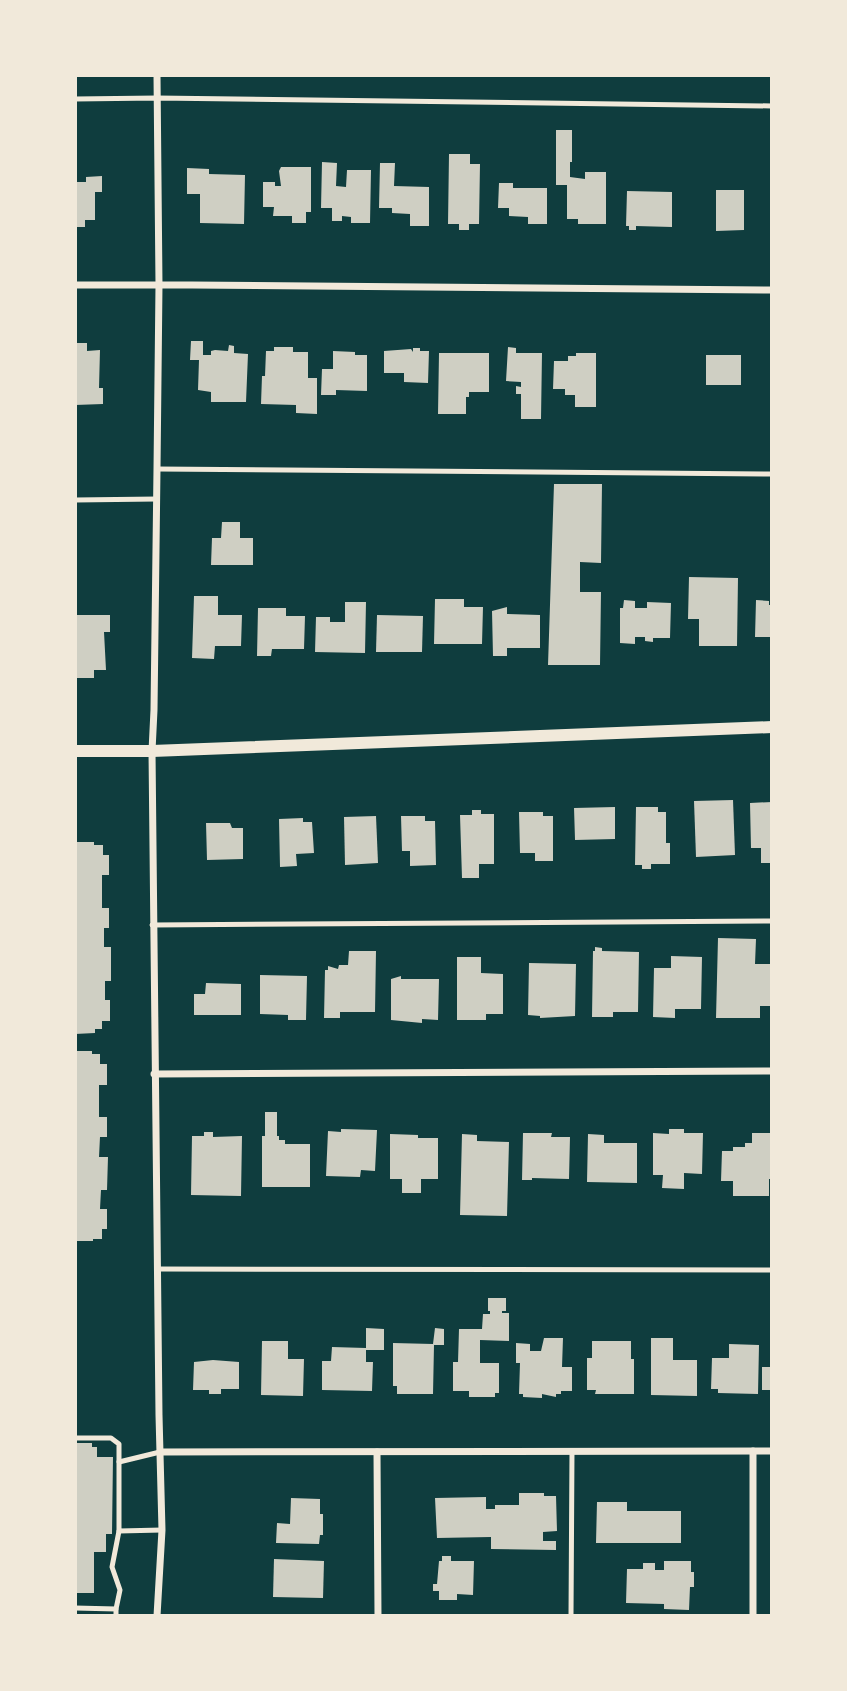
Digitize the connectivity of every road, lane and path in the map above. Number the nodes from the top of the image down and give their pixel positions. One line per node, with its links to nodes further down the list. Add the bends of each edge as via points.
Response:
1 (158, 75): 2 (street)
2 (157, 98): 3 (lane); 4 (lane); 6 (street)
3 (75, 99)
4 (772, 106)
5 (75, 285): 6 (street)
6 (159, 285): 7 (street); 8 (street)
7 (772, 290)
8 (157, 469): 9 (lane); 10 (street)
9 (772, 474)
10 (157, 499): 11 (lane); 14 (street)
11 (75, 500)
12 (772, 727): 14 (street)
13 (75, 751): 14 (street)
14 (152, 751): 16 (street)
15 (772, 921): 16 (lane)
16 (152, 925): 18 (street)
17 (772, 1071): 18 (street)
18 (154, 1074): 19 (street)
19 (158, 1269): 20 (lane); 25 (street)
20 (772, 1270)
21 (75, 1438): 27 (lane, via 111,1438 119,1444)
22 (572, 1451): 23 (street); 26 (street); 34 (lane)
23 (753, 1451): 24 (street); 35 (street)
24 (772, 1451)
25 (160, 1452): 26 (street); 27 (lane); 28 (street)
26 (377, 1452): 33 (street)
27 (119, 1462): 29 (lane)
28 (163, 1530): 29 (lane); 32 (street)
29 (119, 1531): 31 (lane, via 112,1567 120,1590)
30 (75, 1608): 31 (lane)
31 (116, 1612)
32 (157, 1616)
33 (378, 1616)
34 (571, 1616)
35 (753, 1616)

